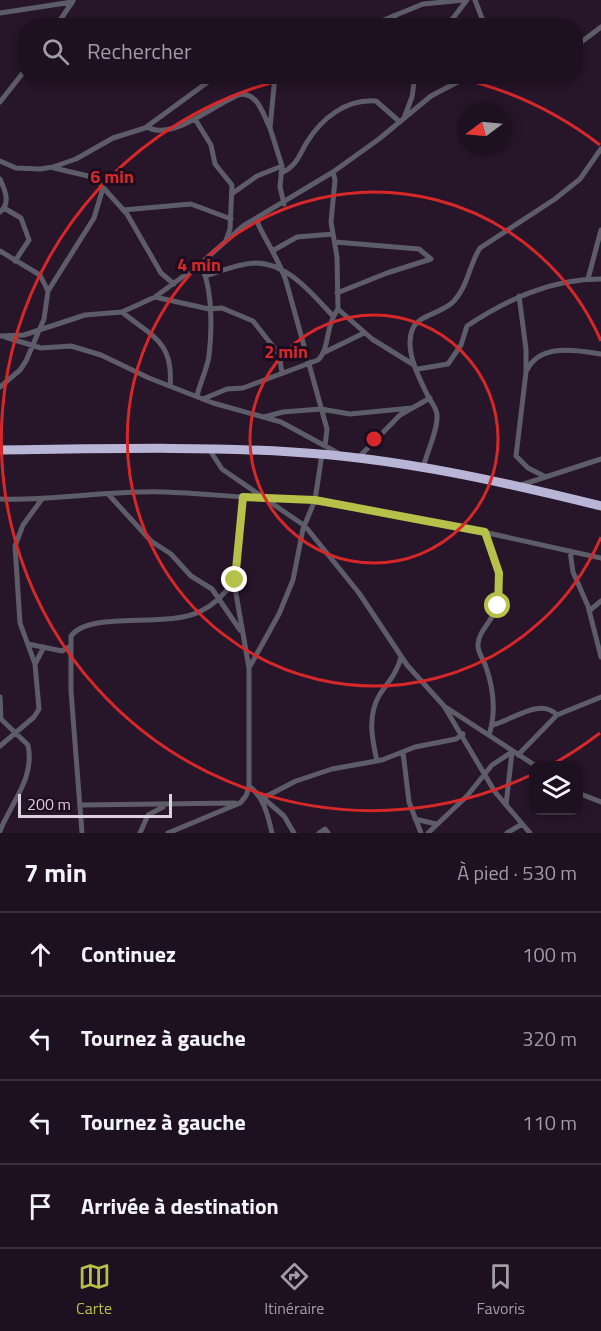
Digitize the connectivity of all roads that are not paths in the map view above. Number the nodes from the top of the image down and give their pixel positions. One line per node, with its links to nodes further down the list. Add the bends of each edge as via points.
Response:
1 (465, 0): 5 (street, via 423,4); 8 (street)
2 (475, 0): 9 (street)
3 (71, 1): 4 (street); 6 (street)
4 (0, 13)
5 (393, 16): 7 (street)
6 (61, 18)
7 (388, 18)
8 (453, 18)
9 (482, 18)
10 (601, 27): 11 (street)
11 (583, 41)
12 (18, 79): 17 (street)
13 (205, 84): 20 (street)
14 (274, 84): 21 (street)
15 (414, 84): 19 (street)
16 (454, 84): 19 (street, via 431,96)
17 (0, 102)
18 (195, 119): 20 (street, via 169,130); 21 (street, via 236,95 247,94 256,100); 30 (street, via 211,145 215,164 228,178)
19 (402, 121): 26 (street); 27 (street, via 376,101 339,109 312,135 295,164)
20 (147, 127): 25 (street, via 113,138)
21 (270, 128): 24 (street)
22 (601, 149): 66 (street, via 580,179 480,248 454,302 413,327 410,340)
23 (0, 162): 25 (street, via 20,169)
24 (282, 166): 27 (street); 30 (street)
25 (53, 167): 29 (street, via 88,176)
26 (333, 172): 31 (street); 37 (street)
27 (281, 173): 31 (street)
28 (0, 179): 32 (street, via 6,198)
29 (103, 189): 33 (street); 50 (street, via 94,218)
30 (233, 192): 34 (street)
31 (284, 204): 35 (street)
32 (2, 210): 42 (street, via 21,218 29,240)
33 (123, 210): 34 (street, via 191,204); 48 (street, via 161,273)
34 (231, 219): 38 (street)
35 (256, 219): 38 (street); 40 (street)
36 (601, 230): 46 (street)
37 (333, 234): 39 (street); 40 (street, via 297,237)
38 (225, 242): 43 (street)
39 (335, 242): 51 (street); 51 (street, via 419,249 431,259)
40 (274, 250): 44 (street)
41 (0, 251): 42 (street)
42 (15, 261): 50 (street, via 40,274)
43 (200, 264): 45 (street); 48 (street)
44 (283, 271): 45 (street, via 266,263 254,263); 58 (street, via 309,289); 65 (street)
45 (206, 276): 55 (street)
46 (588, 279): 47 (street); 52 (street)
47 (601, 279)
48 (174, 284): 49 (street)
49 (167, 289): 53 (street); 54 (street)
50 (48, 291): 59 (street)
51 (337, 293): 56 (street)
52 (519, 296): 66 (street, via 467,326 461,345 448,364); 67 (street)
53 (154, 297): 54 (street); 57 (street)
54 (168, 299): 55 (street)
55 (209, 309): 68 (street, via 233,312 259,325 280,357); 71 (street, via 209,355)
56 (338, 309): 58 (street); 60 (street)
57 (122, 312): 59 (street, via 85,315); 69 (street, via 160,340 170,366)
58 (333, 316): 63 (street)
59 (40, 329): 61 (street, via 24,335); 62 (street)
60 (364, 333): 63 (street); 66 (street)
61 (0, 336): 62 (street)
62 (31, 346): 69 (street, via 71,346); 70 (street, via 20,370)
63 (325, 352): 65 (street)
64 (601, 354): 67 (street, via 547,352 531,362)
65 (309, 363): 68 (street); 74 (street)
66 (417, 367): 72 (street)
67 (526, 372): 82 (street, via 516,456)
68 (282, 373): 71 (street)
69 (170, 386): 71 (street)
70 (0, 387)
71 (200, 398): 75 (street)
72 (430, 398): 73 (street); 81 (street, via 437,416)
73 (412, 408): 74 (street, via 350,414); 79 (street, via 400,415)
74 (321, 409): 75 (street); 78 (street, via 327,429)
75 (263, 418): 78 (street, via 281,422)
76 (209, 448): 77 (highway); 78 (highway); 86 (street, via 222,469)
77 (0, 450)
78 (323, 450): 79 (highway); 89 (street)
79 (358, 458): 81 (highway)
80 (601, 459): 82 (street)
81 (423, 468): 83 (highway)
82 (546, 477): 83 (street)
83 (521, 485): 90 (highway)
84 (109, 495): 85 (street, via 163,492); 88 (street); 96 (street, via 152,541)
85 (243, 497): 86 (street); 95 (street)
86 (263, 498): 89 (street); 91 (street)
87 (0, 499): 88 (street)
88 (42, 499): 100 (street, via 23,525 15,546 20,623)
89 (315, 500): 91 (street); 92 (street)
90 (601, 506)
91 (305, 526): 104 (street, via 359,593); 107 (street, via 290,588)
92 (485, 532): 93 (street); 113 (street, via 500,586 498,606 478,645 487,669 495,715)
93 (570, 551): 94 (street); 98 (street, via 573,572)
94 (601, 558)
95 (235, 580): 96 (street); 99 (street)
96 (219, 597): 99 (street); 102 (street, via 204,610 177,620 98,622 75,631)
97 (601, 601): 98 (street)
98 (590, 611): 101 (street)
99 (240, 630): 107 (street)
100 (28, 644): 103 (street); 106 (street)
101 (600, 645): 105 (street)
102 (69, 646): 103 (street, via 62,651); 128 (street)
103 (44, 647): 106 (street)
104 (401, 657): 110 (street); 120 (street, via 395,676 379,696 373,716)
105 (601, 657)
106 (35, 664): 114 (street, via 39,709)
107 (249, 669): 123 (street)
108 (0, 697): 112 (street)
109 (601, 697): 111 (street)
110 (444, 706): 115 (street); 116 (street)
111 (557, 715): 113 (street, via 551,709 539,708); 119 (street)
112 (1, 719): 114 (street)
113 (493, 725): 116 (street)
114 (18, 733): 117 (street); 134 (street, via 28,744 30,768)
115 (463, 734): 118 (street); 122 (street)
116 (489, 735): 119 (street)
117 (0, 746)
118 (403, 752): 120 (street); 131 (street)
119 (515, 754): 121 (street); 122 (street); 130 (street)
120 (377, 761): 125 (street, via 332,769 285,784)
121 (529, 761)
122 (483, 774): 130 (street); 132 (street, via 467,796)
123 (249, 786): 125 (street); 127 (street)
124 (583, 795): 126 (street)
125 (261, 797): 138 (street); 139 (street, via 284,816)
126 (601, 802)
127 (240, 803): 129 (street); 137 (street)
128 (81, 805): 129 (street); 135 (street)
129 (167, 805): 136 (street, via 148,815)
130 (506, 805): 133 (street)
131 (415, 819): 132 (street); 142 (street)
132 (436, 824): 143 (street)
133 (522, 824): 144 (street); 145 (street)
134 (0, 831)
135 (82, 833)
136 (140, 833)
137 (168, 833)
138 (272, 833)
139 (294, 833)
140 (319, 833): 141 (street, via 325,829)
141 (328, 833)
142 (421, 833)
143 (428, 833)
144 (507, 833)
145 (530, 833)

